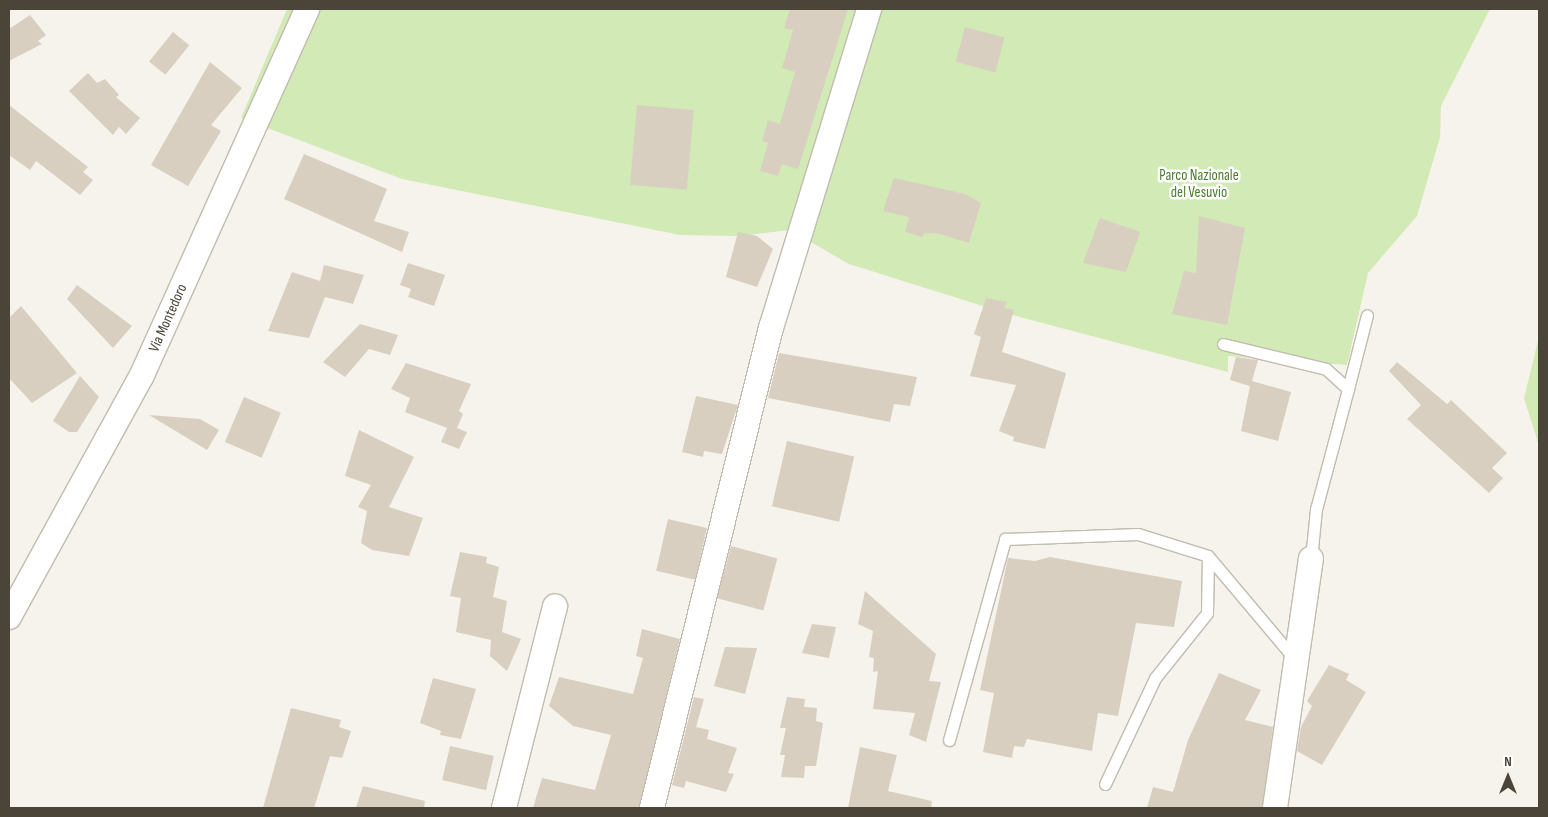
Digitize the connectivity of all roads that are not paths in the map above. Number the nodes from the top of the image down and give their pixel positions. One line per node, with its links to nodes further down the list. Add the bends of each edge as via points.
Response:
1 (307, 9): 9 (street, Via Montedoro, via 142,375)
2 (869, 9): 14 (street, via 771,328)
3 (1367, 314): 5 (lane)
4 (1222, 344): 5 (lane, via 1326,369)
5 (1348, 389): 7 (lane, via 1316,509)
6 (1208, 556): 10 (lane); 11 (lane, via 1138,534 1006,539); 12 (lane, via 1207,613 1155,678)
7 (1311, 560): 10 (street)
8 (555, 606): 13 (street)
9 (9, 617)
10 (1294, 658): 15 (street)
11 (949, 740)
12 (1105, 784)
13 (504, 808)
14 (652, 808)
15 (1275, 808)

